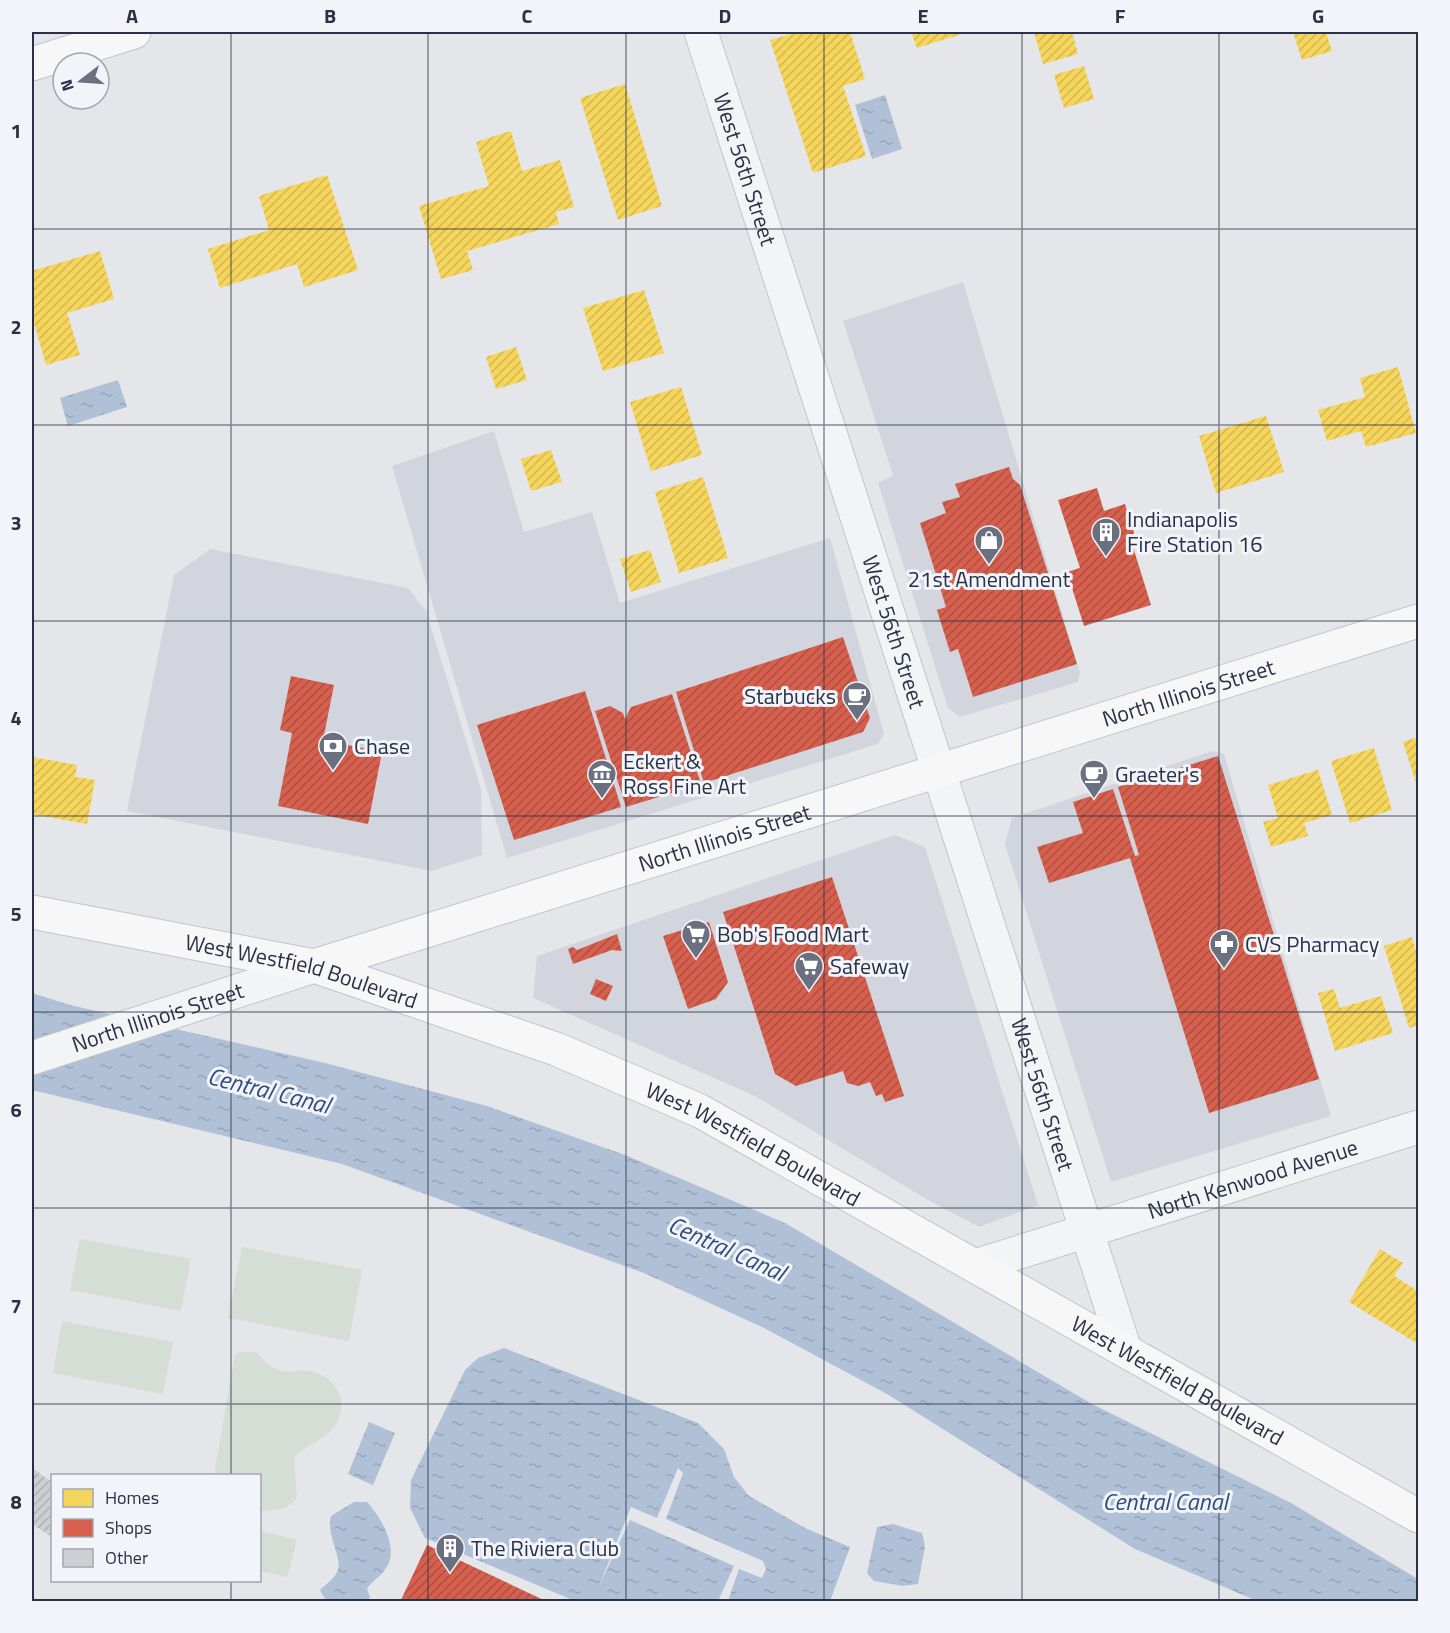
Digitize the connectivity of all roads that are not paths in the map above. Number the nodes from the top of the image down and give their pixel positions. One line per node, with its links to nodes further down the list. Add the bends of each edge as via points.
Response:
1 (134, 32): 3 (main road)
2 (701, 32): 5 (street, West 56th Street)
3 (32, 64)
4 (1419, 621): 5 (main road, North Illinois Street)
5 (937, 772): 7 (main road, North Illinois Street); 10 (street, West 56th Street)
6 (32, 912): 7 (main road, West Westfield Boulevard)
7 (314, 966): 8 (street, North Illinois Street); 11 (main road, West Westfield Boulevard, via 556,1049 700,1110)
8 (32, 1058)
9 (1419, 1127): 10 (street, North Kenwood Avenue)
10 (1088, 1231): 11 (street, North Kenwood Avenue); 12 (street)
11 (975, 1266): 12 (main road, West Westfield Boulevard)
12 (1125, 1350): 13 (main road, West Westfield Boulevard)
13 (1419, 1516)

